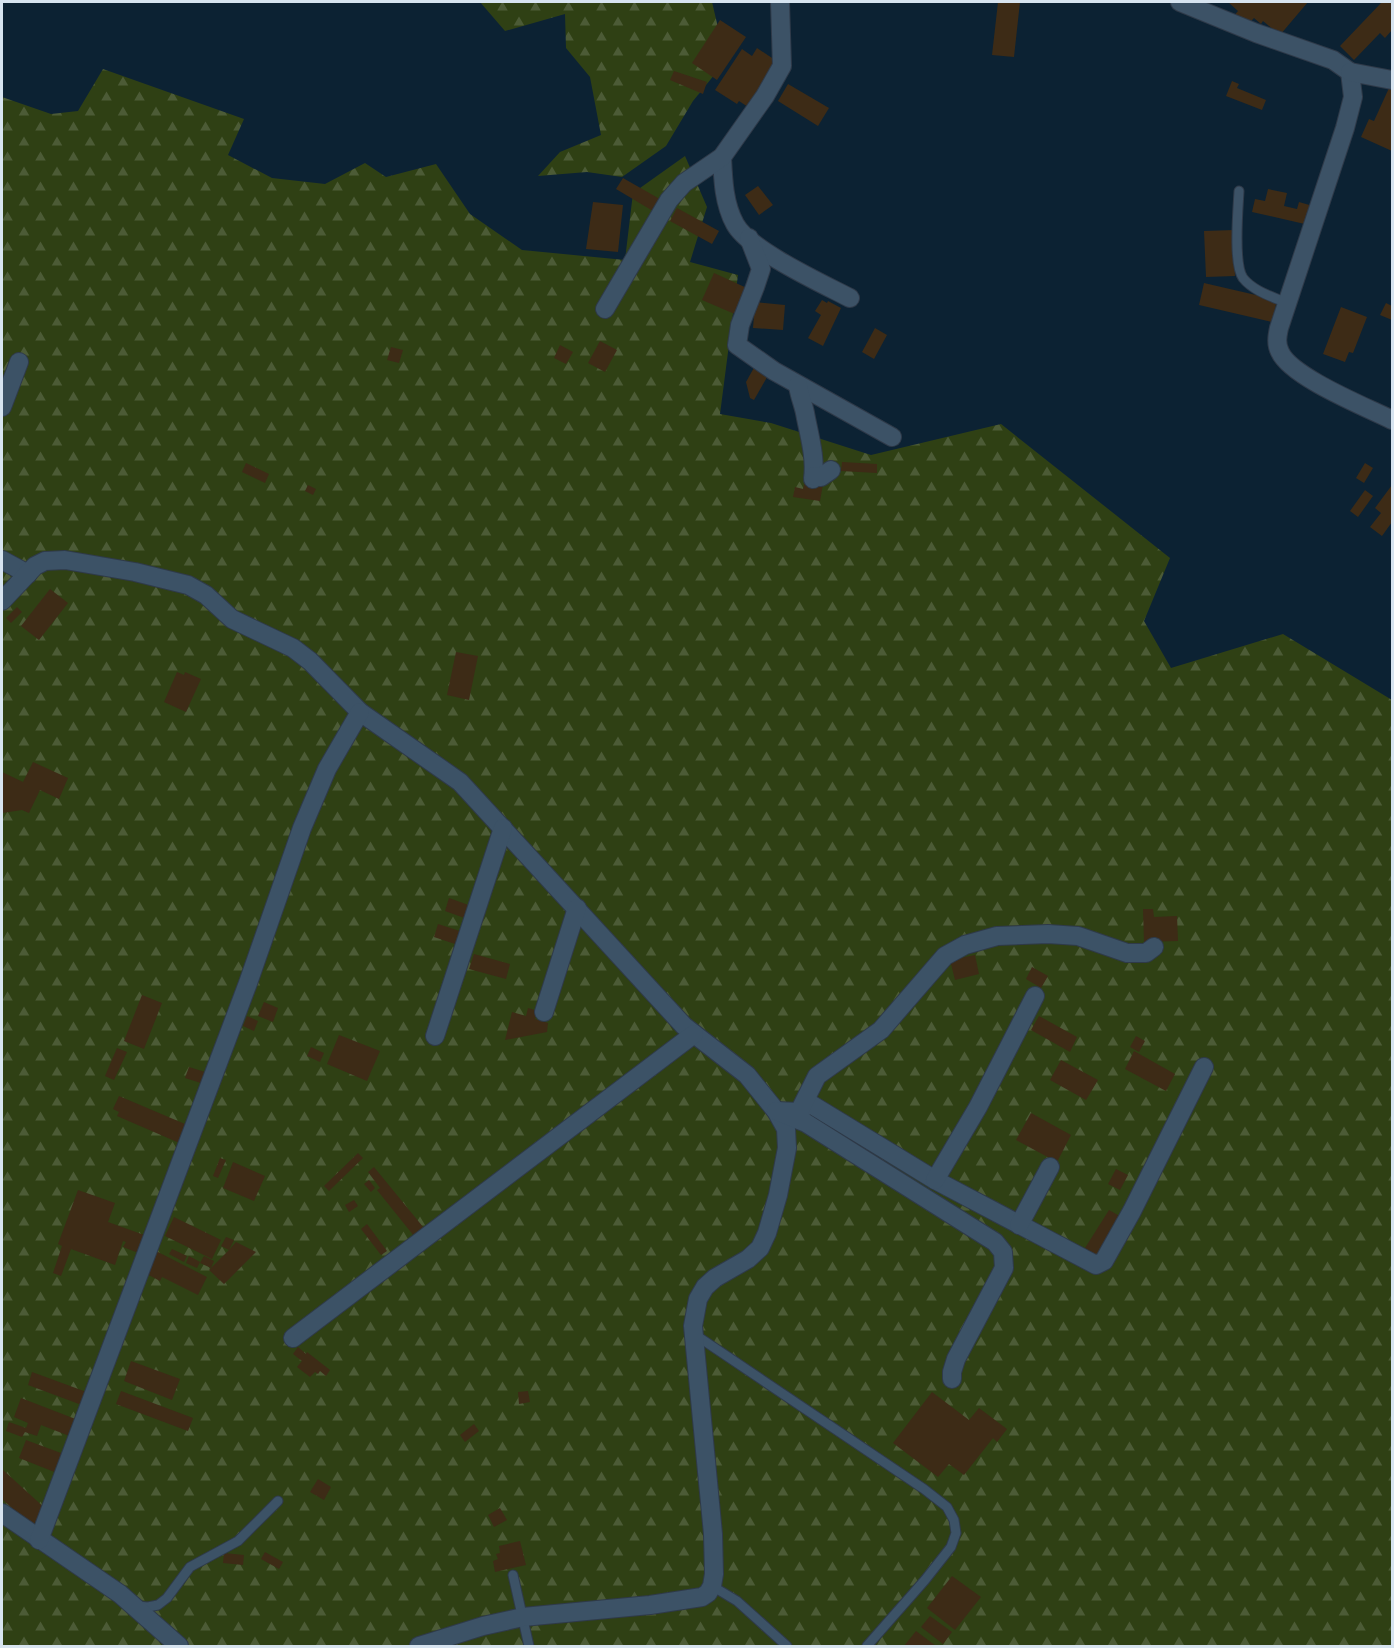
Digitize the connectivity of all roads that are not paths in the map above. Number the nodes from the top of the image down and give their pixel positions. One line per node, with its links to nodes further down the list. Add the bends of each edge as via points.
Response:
1 (780, 2): 5 (street, via 782,66)
2 (1180, 2): 3 (street, via 1333,60)
3 (1350, 72): 4 (street); 9 (street, via 1353,98 1345,128)
4 (1392, 80)
5 (722, 157): 7 (street, via 723,189 736,226); 10 (street, via 684,183 669,200)
6 (1239, 191): 9 (lane, via 1238,266 1243,278 1251,286)
7 (749, 238): 8 (street, via 772,256); 12 (street, via 760,268 737,345)
8 (850, 298)
9 (1287, 303): 14 (street, via 1277,342 1290,366)
10 (604, 309)
11 (19, 362): 13 (street)
12 (798, 385): 15 (street); 16 (street, via 812,448 813,478)
13 (2, 407)
14 (1392, 420)
15 (892, 437)
16 (831, 470)
17 (2, 560): 18 (street)
18 (28, 574): 19 (street); 20 (street, via 45,561 65,560 188,585 206,595 232,619 293,648)
19 (2, 601)
20 (360, 712): 21 (street, via 460,782); 39 (street, via 327,770 302,828 248,983)
21 (503, 828): 22 (street); 27 (street)
22 (577, 908): 25 (street); 26 (street)
23 (1154, 947): 30 (street, via 1146,953 1127,953 1078,936 1048,934 997,936 964,945 945,956 881,1030 817,1076)
24 (1035, 996): 32 (street)
25 (544, 1012)
26 (694, 1034): 29 (street, via 747,1075); 35 (street)
27 (435, 1036)
28 (1204, 1067): 33 (street, via 1132,1211 1100,1265)
29 (776, 1111): 30 (street); 34 (street, via 786,1129 787,1148 767,1233 760,1248 748,1259 705,1287 694,1313); 36 (street, via 806,1123 995,1242 1003,1252 1004,1268 956,1359)
30 (799, 1112): 32 (street, via 808,1103)
31 (1050, 1167): 33 (street)
32 (935, 1180): 33 (street)
33 (1019, 1225)
34 (694, 1334): 41 (street, via 713,1534); 48 (lane, via 947,1507 956,1533 951,1547)
35 (293, 1338)
36 (952, 1379)
37 (278, 1501): 42 (lane, via 238,1541 190,1567 158,1605)
38 (2, 1513): 39 (street)
39 (39, 1540): 42 (street)
40 (513, 1575): 43 (lane)
41 (712, 1586): 43 (street, via 702,1597); 47 (lane, via 737,1601)
42 (134, 1606): 44 (street)
43 (523, 1617): 45 (street); 46 (lane)
44 (179, 1647)
45 (419, 1647)
46 (529, 1647)
47 (787, 1647)
48 (867, 1647)

